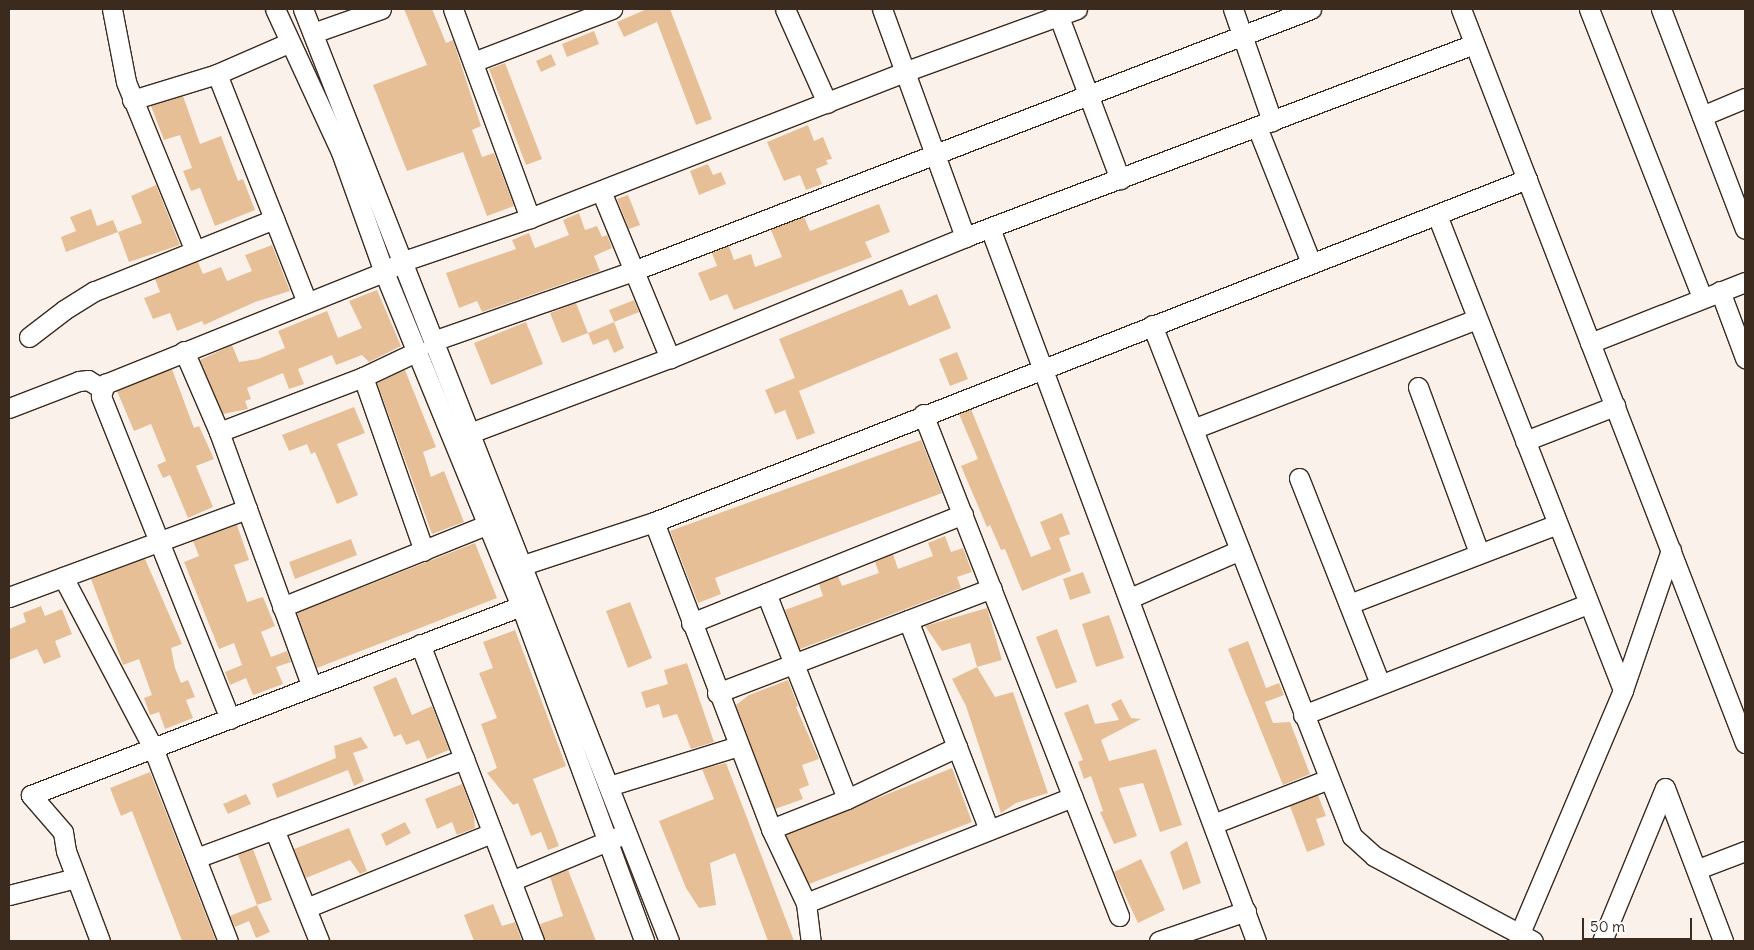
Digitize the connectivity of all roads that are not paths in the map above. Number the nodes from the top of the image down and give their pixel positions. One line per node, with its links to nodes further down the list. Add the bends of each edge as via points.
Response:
1 (112, 9): 25 (street)
2 (275, 9): 18 (street)
3 (303, 9): 16 (street)
4 (381, 9): 16 (street)
5 (453, 9): 20 (street)
6 (612, 9): 20 (street)
7 (786, 9): 26 (street)
8 (882, 9): 21 (street)
9 (1077, 9): 15 (street)
10 (1233, 9): 17 (street)
11 (1310, 9): 17 (street)
12 (1461, 9): 19 (street)
13 (1589, 9): 46 (street)
14 (1661, 9): 27 (street)
15 (1058, 12): 21 (street); 23 (street)
16 (313, 33): 42 (street)
17 (1242, 36): 23 (street); 28 (street)
18 (288, 43): 22 (street); 42 (street)
19 (1474, 44): 28 (street); 31 (street)
20 (474, 62): 35 (street)
21 (904, 72): 26 (street); 29 (street)
22 (217, 74): 25 (street); 36 (street)
23 (1087, 96): 29 (street); 30 (street)
24 (1745, 98): 27 (street)
25 (132, 100): 40 (street)
26 (827, 103): 33 (street)
27 (1702, 116): 32 (street)
28 (1264, 124): 30 (street); 41 (street)
29 (934, 155): 39 (street); 43 (street)
30 (1120, 179): 37 (street)
31 (1527, 179): 34 (street); 51 (street)
32 (1737, 185): 38 (street)
33 (600, 191): 35 (street); 43 (street)
34 (1437, 215): 41 (street); 48 (street)
35 (530, 218): 42 (street)
36 (274, 219): 40 (street); 47 (street)
37 (990, 228): 39 (street); 56 (street)
38 (1745, 229)
39 (965, 237): 54 (street)
40 (194, 249): 50 (street, via 95,292 64,310)
41 (1311, 264): 49 (street)
42 (393, 267): 47 (street); 52 (street)
43 (633, 271): 52 (street); 54 (street)
44 (1745, 282): 45 (street)
45 (1720, 291): 46 (street); 55 (street)
46 (1702, 298): 51 (street)
47 (308, 302): 53 (street)
48 (1476, 318): 63 (street); 66 (street)
49 (1152, 325): 56 (street); 63 (street)
50 (29, 337)
51 (1590, 343): 60 (street)
52 (425, 346): 57 (street); 65 (street); 71 (street)
53 (184, 351): 59 (street); 64 (street)
54 (670, 358): 65 (street)
55 (1745, 358)
56 (1041, 369): 62 (street); 83 (street)
57 (363, 376): 64 (street); 76 (street)
58 (1418, 387): 77 (street)
59 (101, 388): 61 (street, via 88,380 79,381); 73 (street, via 101,396)
60 (1615, 406): 66 (street); 75 (street)
61 (9, 408)
62 (923, 414): 69 (street); 70 (street)
63 (1193, 429): 74 (street)
64 (219, 432): 68 (street)
65 (470, 433): 78 (street)
66 (1525, 441): 72 (street)
67 (1299, 478): 84 (street)
68 (247, 509): 73 (street); 87 (street)
69 (963, 514): 80 (street); 81 (street)
70 (654, 522): 78 (street); 89 (street)
71 (488, 524): 76 (street); 86 (street)
72 (1557, 524): 77 (street); 85 (street)
73 (161, 541): 79 (street); 97 (street)
74 (1240, 550): 83 (street); 96 (street)
75 (1671, 550): 94 (street); 98 (street)
76 (424, 551): 87 (street)
77 (1479, 553): 84 (street)
78 (523, 565): 104 (street)
79 (62, 577): 82 (street); 101 (street)
80 (992, 588): 88 (street); 105 (street)
81 (766, 593): 89 (street); 91 (street)
82 (9, 597)
83 (1130, 598): 107 (street)
84 (1349, 604): 92 (street)
85 (1587, 604): 92 (street); 94 (street)
86 (521, 606): 90 (street); 113 (street)
87 (282, 607): 93 (street)
88 (908, 620): 91 (street); 100 (street)
89 (692, 623): 95 (street)
90 (420, 644): 93 (street); 102 (street)
91 (795, 664): 95 (street); 106 (street)
92 (1380, 684): 96 (street)
93 (312, 687): 97 (street)
94 (1623, 690): 124 (street)
95 (717, 692): 99 (street)
96 (1303, 715): 103 (street)
97 (230, 718): 101 (street)
98 (1745, 743)
99 (738, 746): 104 (street); 109 (street)
100 (957, 747): 106 (street); 110 (street)
101 (153, 748): 115 (street); 117 (street, via 31,795 63,832)
102 (464, 759): 108 (street); 111 (street)
103 (1329, 779): 107 (street); 124 (street, via 1352,836 1374,856)
104 (610, 786): 112 (street)
105 (1073, 798): 110 (street); 123 (street)
106 (847, 799): 109 (street)
107 (1213, 824): 122 (street)
108 (274, 829): 115 (street); 121 (street)
109 (771, 829): 120 (street)
110 (989, 830): 120 (street)
111 (492, 833): 118 (street); 121 (street)
112 (628, 833): 113 (street); 130 (street)
113 (606, 842): 118 (street); 129 (street)
114 (1745, 851): 116 (street)
115 (196, 858): 126 (street)
116 (1698, 869): 134 (street, via 1665,788); 135 (street)
117 (76, 878): 119 (street); 125 (street)
118 (511, 881): 128 (street)
119 (9, 895)
120 (806, 903): 131 (street)
121 (306, 908): 127 (street)
122 (1246, 911): 132 (street); 133 (street)
123 (1119, 916)
124 (1526, 937)
125 (100, 941)
126 (228, 941)
127 (319, 941)
128 (534, 941)
129 (644, 941)
130 (669, 941)
131 (810, 941)
132 (1159, 941)
133 (1256, 941)
134 (1602, 941)
135 (1723, 941)

